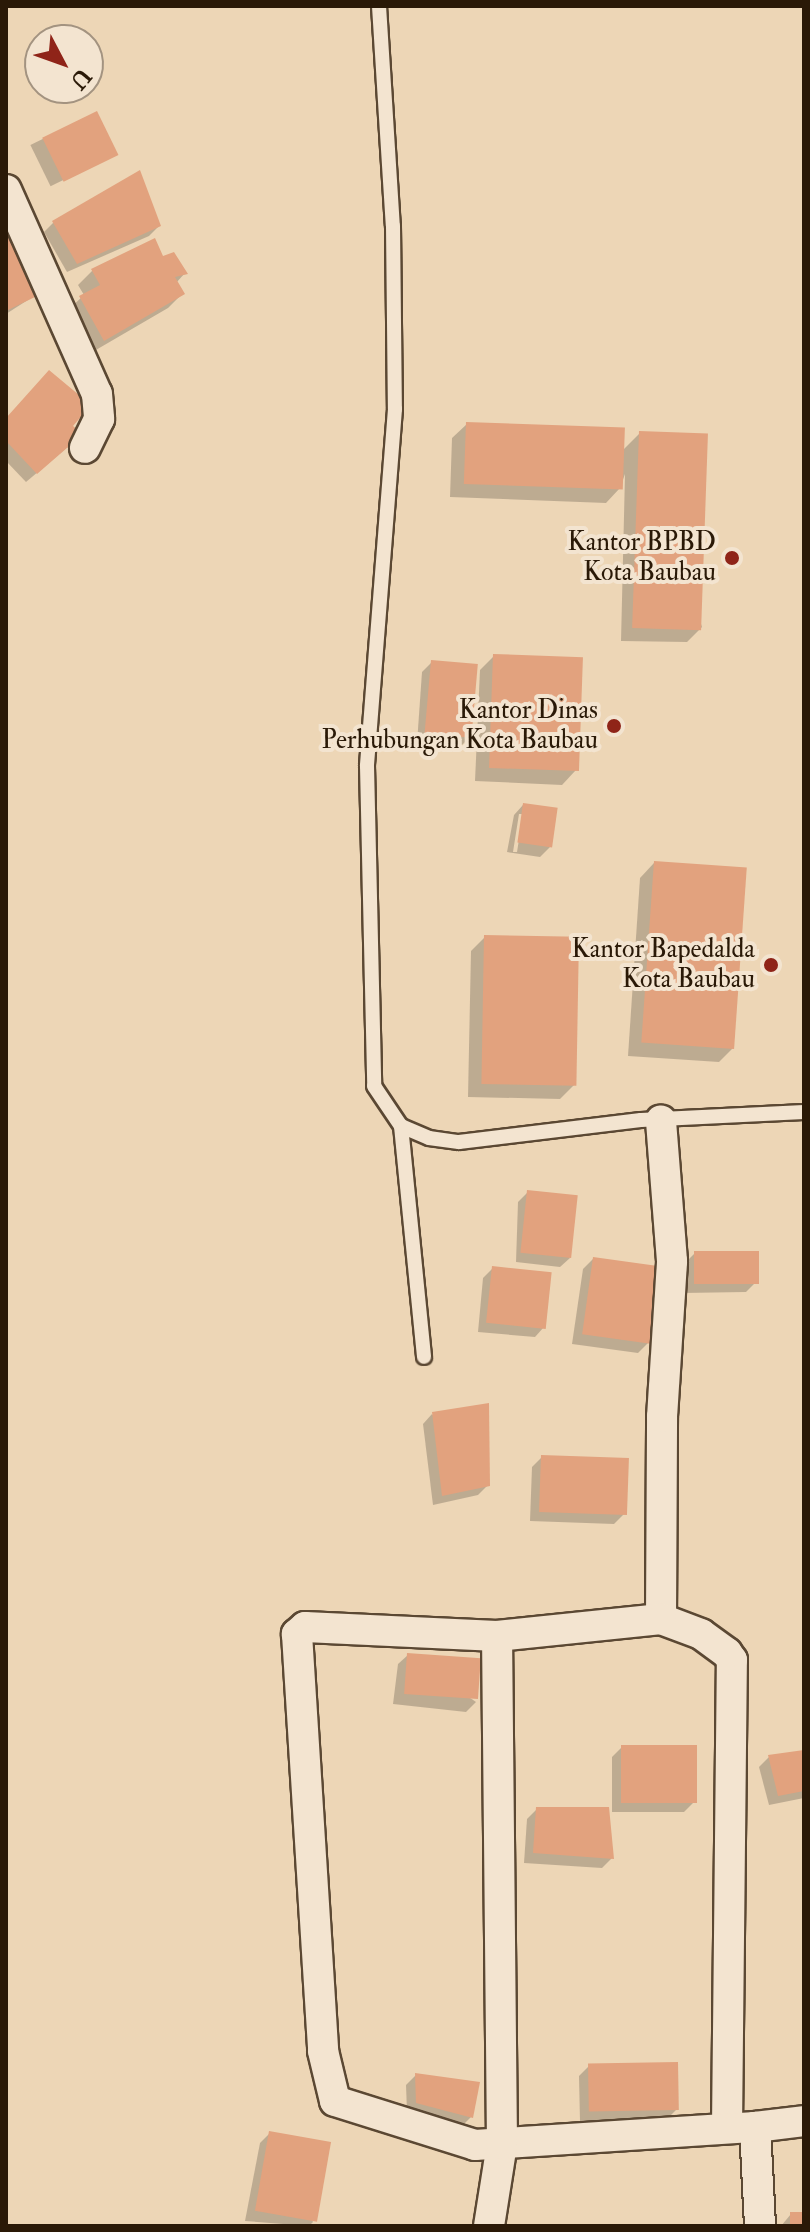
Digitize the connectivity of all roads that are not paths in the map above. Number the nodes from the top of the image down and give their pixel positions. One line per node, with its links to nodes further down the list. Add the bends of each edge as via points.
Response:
1 (379, 6): 6 (lane, via 393,226 395,409 367,781 374,1086)
2 (6, 190): 3 (street, via 97,394 99,419)
3 (85, 448)
4 (804, 1112): 5 (lane)
5 (661, 1120): 6 (lane, via 459,1142 429,1138); 8 (street, via 672,1261 662,1417)
6 (401, 1126): 7 (lane)
7 (424, 1357)
8 (661, 1619): 9 (street); 11 (street, via 717,1643 732,1660)
9 (497, 1636): 12 (street); 12 (street, via 305,1627 297,1634 323,2051 332,2094 340,2104 458,2142)
10 (804, 2121): 11 (street)
11 (741, 2127): 12 (street); 14 (street)
12 (502, 2144): 13 (street)
13 (489, 2226)
14 (760, 2226)

